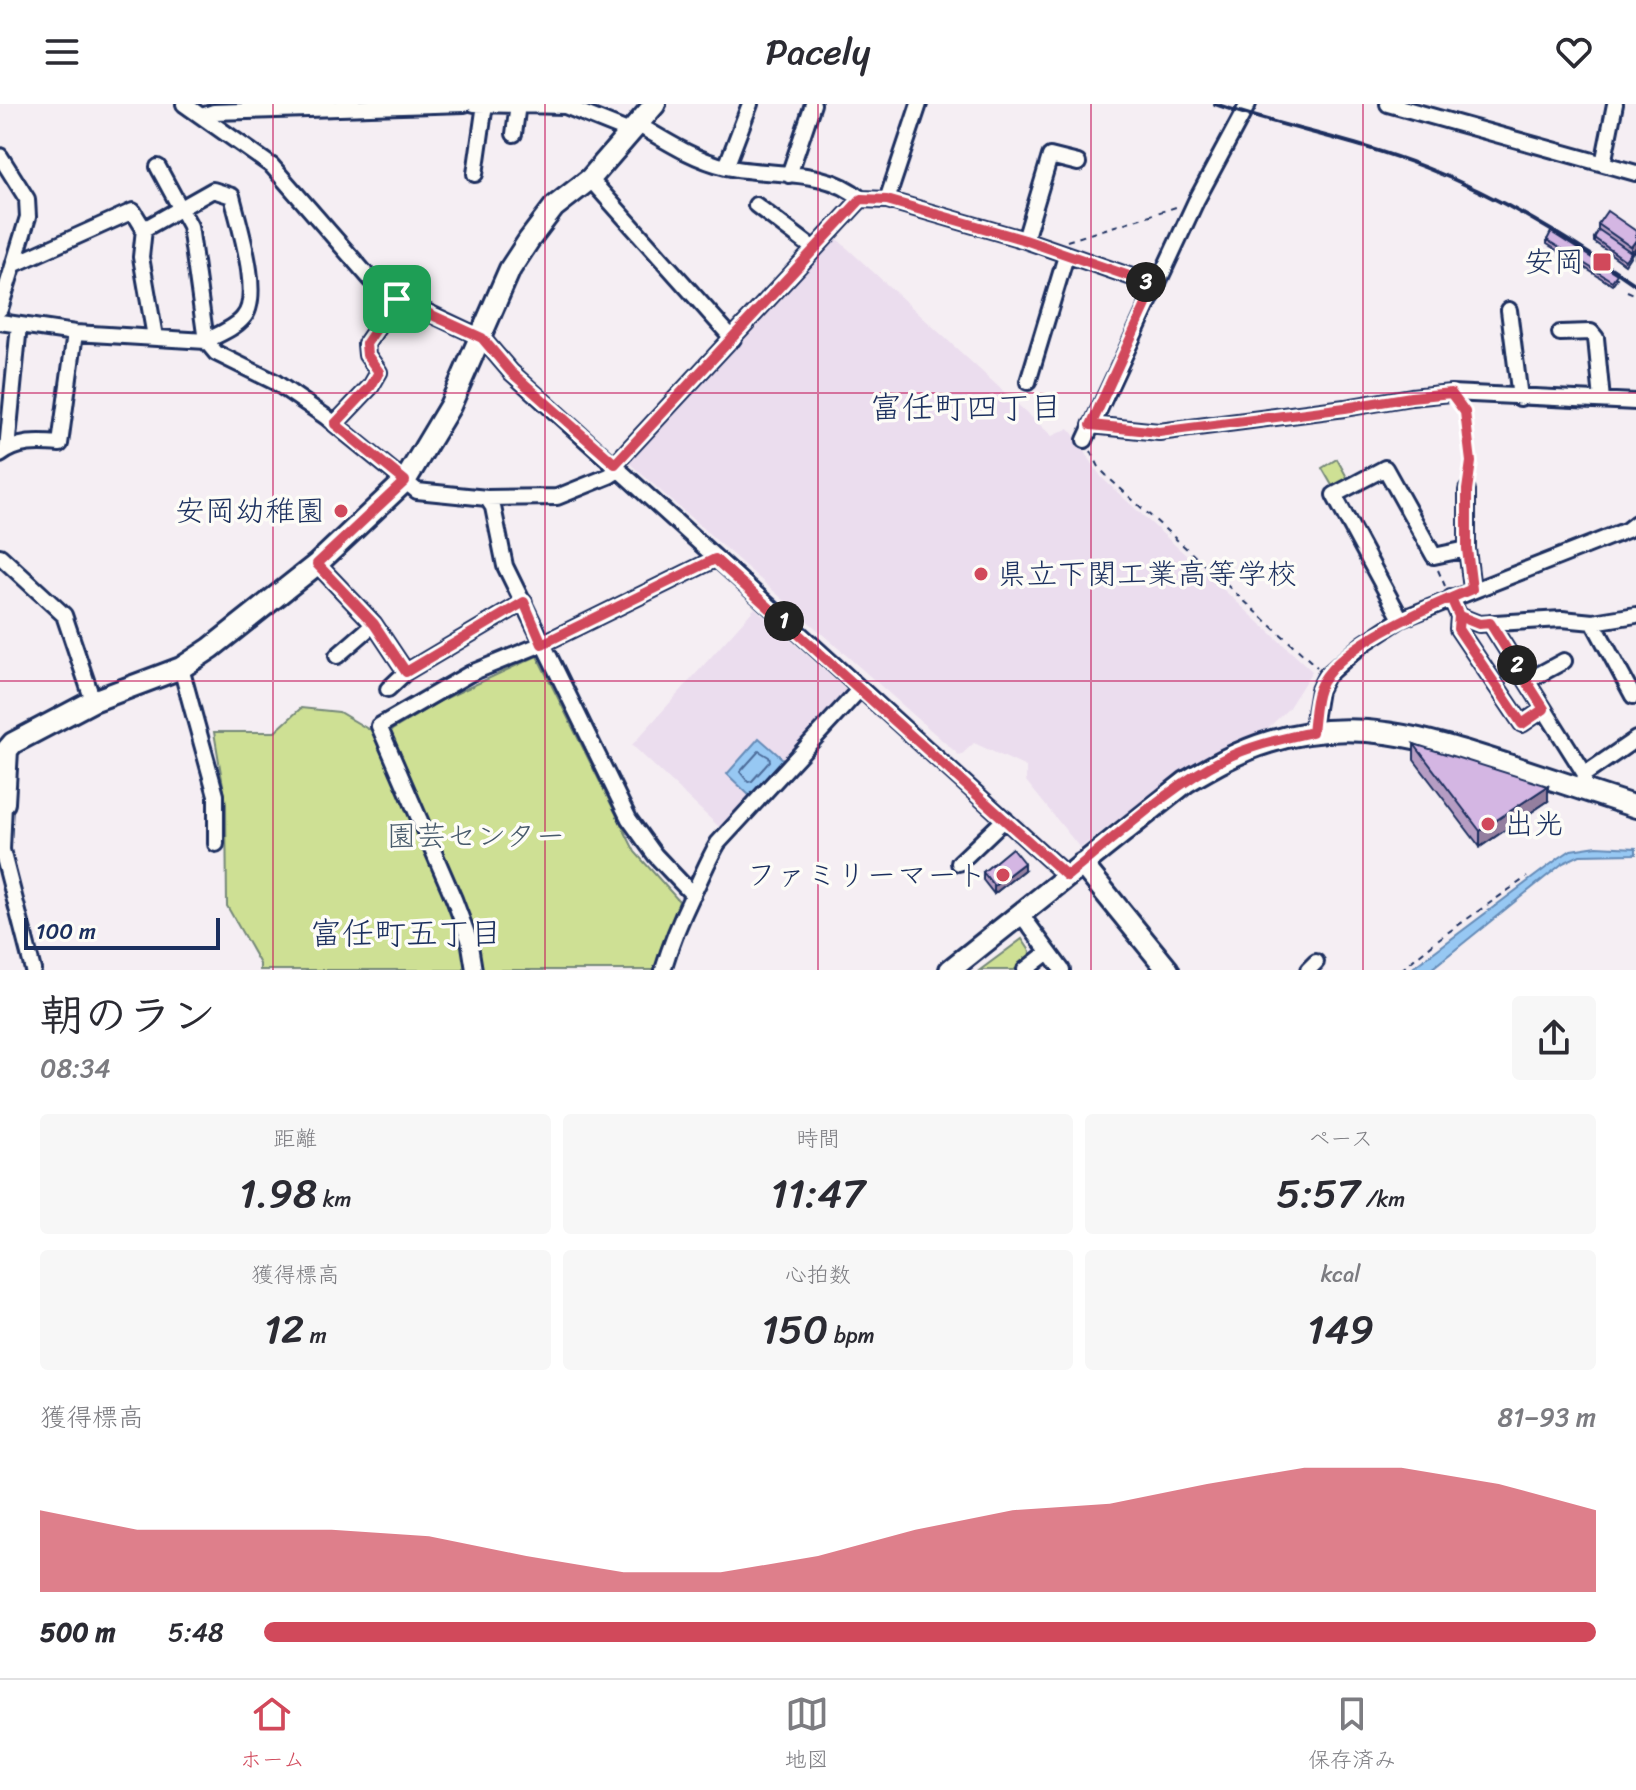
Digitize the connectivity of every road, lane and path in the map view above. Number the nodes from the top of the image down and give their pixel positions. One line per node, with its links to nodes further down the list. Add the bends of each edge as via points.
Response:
1 (184, 104): 13 (street)
2 (465, 104): 13 (street)
3 (474, 104): 4 (street)
4 (485, 104): 5 (street); 22 (street)
5 (518, 104): 14 (street, via 565,106); 15 (street)
6 (655, 104): 14 (street)
7 (750, 104): 20 (street)
8 (813, 104): 23 (street)
9 (1248, 104): 27 (street)
10 (1388, 104): 18 (street)
11 (1615, 104): 18 (street)
12 (921, 108): 26 (street)
13 (202, 116): 39 (street, via 272,166 380,290)
14 (634, 128): 20 (street); 24 (street)
15 (514, 134)
16 (2, 161): 35 (street, via 27,199 28,217)
17 (1078, 163): 31 (street, via 1050,156)
18 (1603, 164): 21 (street)
19 (158, 167): 29 (street)
20 (726, 167): 23 (street)
21 (1636, 173)
22 (475, 174)
23 (789, 175): 25 (street, via 818,178 850,189)
24 (590, 179): 47 (street, via 554,207 529,240 510,269); 48 (street)
25 (861, 199): 26 (street); 33 (street)
26 (887, 200): 31 (street)
27 (1196, 201): 32 (path); 36 (street)
28 (756, 205): 33 (street)
29 (180, 208): 30 (street); 49 (street, via 190,226); 49 (street, via 213,190 232,196 251,281 251,304 244,318)
30 (144, 229): 35 (street, via 133,211); 46 (street, via 141,257)
31 (1025, 240): 32 (street)
32 (1044, 248): 34 (street)
33 (814, 249): 48 (street)
34 (1066, 256): 36 (street); 50 (street)
35 (15, 264): 40 (street)
36 (1155, 285): 56 (street)
37 (1627, 291): 38 (path)
38 (1636, 295)
39 (397, 299): 47 (street); 55 (street, via 366,344 379,372)
40 (0, 309)
41 (1509, 310): 52 (street)
42 (0, 322): 43 (street)
43 (19, 325): 44 (street); 58 (street)
44 (75, 333): 46 (street); 58 (street, via 60,444 16,445)
45 (1560, 333): 53 (street, via 1591,332 1596,338)
46 (155, 337): 49 (street)
47 (482, 338): 59 (street, via 511,372); 60 (street, via 450,406)
48 (733, 339): 59 (street)
49 (206, 341): 55 (street, via 216,353 275,382)
50 (1028, 382)
51 (1451, 393): 52 (street); 56 (street, via 1159,432); 61 (path, via 1465,412 1471,462)
52 (1520, 398): 53 (street)
53 (1602, 400): 54 (street)
54 (1636, 402)
55 (335, 424): 60 (street)
56 (1091, 425): 57 (street)
57 (1085, 440): 83 (path, via 1112,481)
58 (4, 452)
59 (617, 466): 62 (street, via 609,476 557,497); 67 (street)
60 (405, 481): 62 (street, via 417,491); 68 (street)
61 (1467, 490): 64 (street)
62 (487, 498): 71 (street, via 505,566)
63 (1636, 523): 69 (street)
64 (1467, 549): 66 (street); 69 (street)
65 (0, 556): 88 (street, via 64,615)
66 (1434, 556): 70 (path); 74 (street, via 1385,468 1334,495)
67 (715, 559): 78 (street); 86 (street)
68 (317, 564): 77 (street); 81 (street)
69 (1472, 589): 70 (street)
70 (1451, 598): 73 (street); 74 (street)
71 (524, 602): 78 (street); 82 (street)
72 (1636, 615): 75 (street)
73 (1459, 616): 76 (street); 89 (street, via 1458,629 1522,724)
74 (1401, 619): 83 (street)
75 (1593, 622): 76 (street); 87 (street)
76 (1490, 623): 84 (street)
77 (374, 624): 79 (street); 82 (street)
78 (542, 644): 100 (street, via 629,819); 104 (street, via 471,673 379,726 454,899)
79 (337, 656)
80 (1564, 661): 84 (street)
81 (181, 668): 88 (street); 96 (street, via 216,795)
82 (406, 672): 85 (street)
83 (1326, 676): 90 (street)
84 (1527, 681): 89 (street)
85 (388, 689)
86 (859, 690): 95 (street); 100 (street, via 718,843)
87 (1633, 696)
88 (93, 701): 93 (street, via 13,743 7,750)
89 (1544, 709): 92 (street)
90 (1312, 732): 92 (street, via 1374,731 1429,739); 98 (street, via 1224,759 1186,782)
91 (1636, 739): 92 (street)
92 (1584, 782): 94 (street)
93 (2, 804): 103 (street, via 2,850)
94 (1636, 807)
95 (1005, 819): 97 (street); 98 (street)
96 (216, 844)
97 (959, 863)
98 (1074, 870): 101 (street); 109 (street)
99 (1527, 877): 110 (path)
100 (693, 895): 105 (street)
101 (1020, 913): 102 (street); 106 (street)
102 (1048, 952): 107 (street); 108 (street)
103 (33, 970)
104 (474, 970)
105 (663, 970)
106 (950, 970)
107 (1025, 970)
108 (1062, 970)
109 (1168, 970)
110 (1401, 970)

